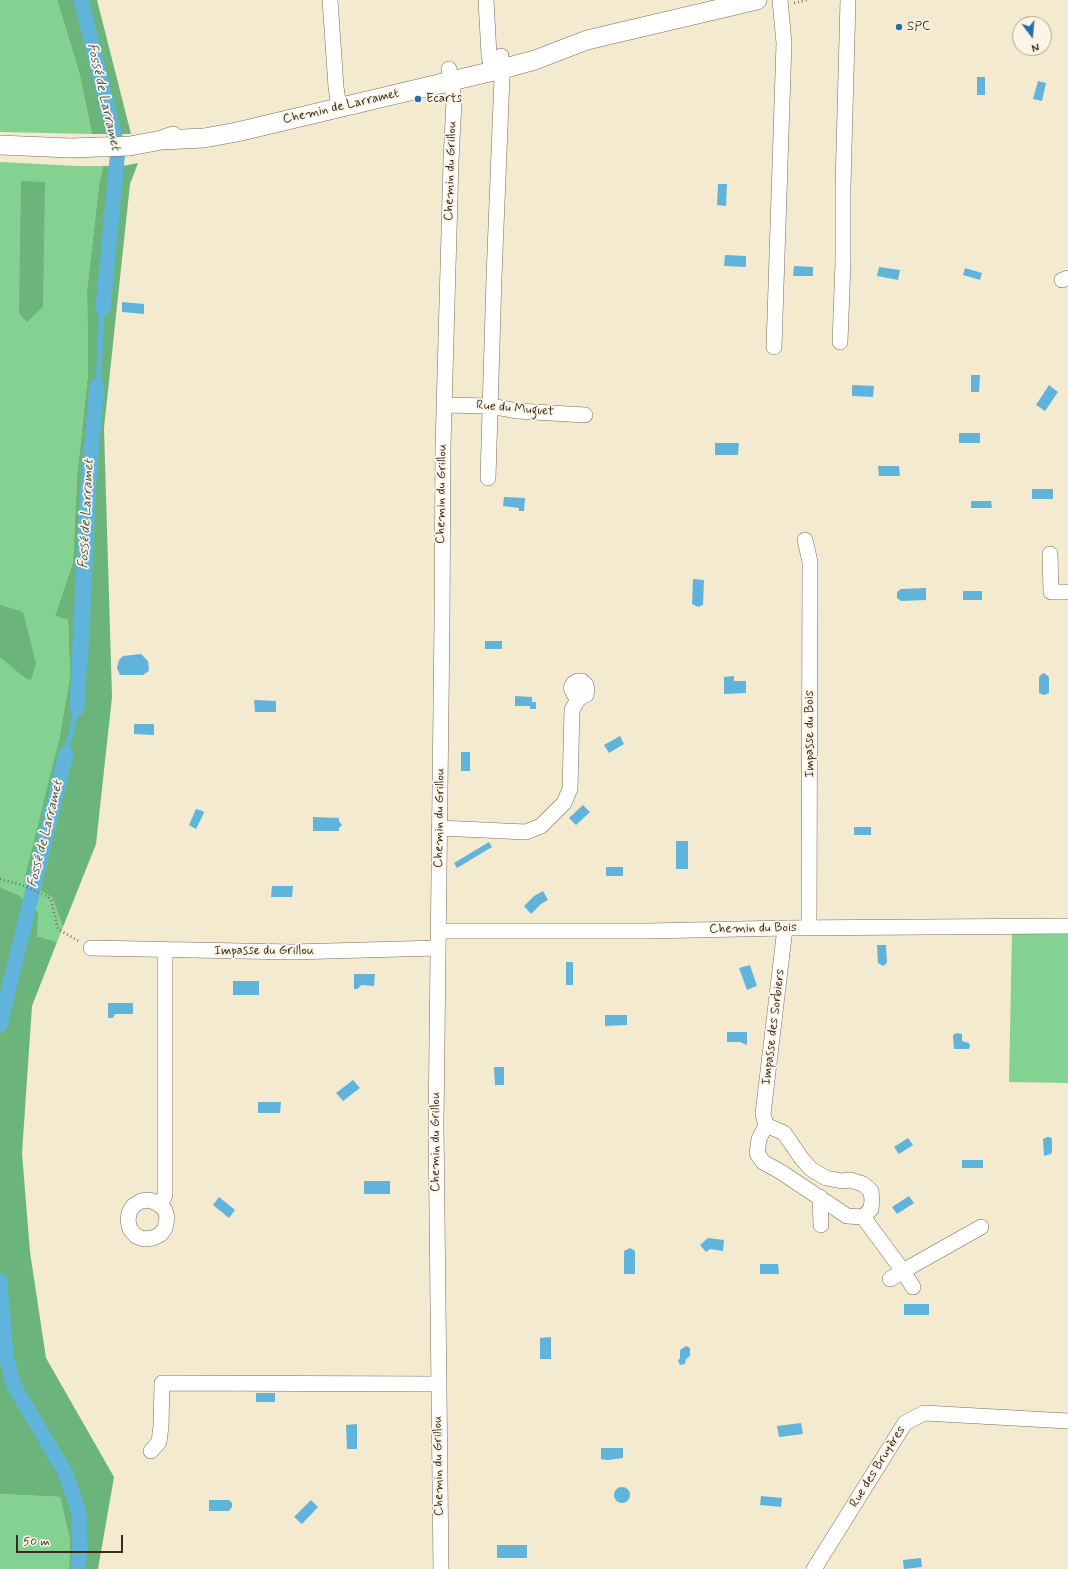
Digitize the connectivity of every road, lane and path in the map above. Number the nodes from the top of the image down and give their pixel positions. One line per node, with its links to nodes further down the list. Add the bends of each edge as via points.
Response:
1 (330, 0): 8 (street)
2 (486, 0): 6 (street)
3 (757, 0): 6 (main road, Chemin de Larramet, via 587,40 565,42)
4 (780, 0): 11 (street, via 784,43)
5 (848, 0): 10 (street)
6 (496, 64): 7 (main road, Chemin de Larramet); 13 (street)
7 (450, 75): 8 (main road, Chemin de Larramet); 12 (street, Chemin du Grillou, via 454,101)
8 (338, 102): 9 (main road, Chemin de Larramet, via 200,128 162,140 122,146 70,148)
9 (0, 145)
10 (840, 342)
11 (774, 347)
12 (444, 405): 13 (street, Rue du Muguet); 20 (street, Chemin du Grillou)
13 (490, 406): 14 (street, Rue du Muguet, via 518,411); 15 (street)
14 (585, 415)
15 (488, 478)
16 (805, 540): 24 (street, Impasse du Bois, via 810,562)
17 (1050, 554): 18 (street, via 1051,592)
18 (1068, 592)
19 (578, 698): 20 (street, via 572,710 570,789 564,803 540,826 526,832)
20 (439, 828): 25 (street, Chemin du Grillou)
21 (0, 879): 26 (path, via 25,886 48,897 58,929)
22 (1068, 926): 24 (street, Chemin du Bois)
23 (785, 928): 24 (street, Chemin du Bois); 25 (street, Chemin du Bois); 29 (street, Impasse des Sorbiers, via 764,1114)
24 (810, 928)
25 (438, 931): 27 (street, Chemin du Grillou)
26 (91, 948): 28 (street, Impasse du Grillou)
27 (438, 948): 28 (street, Impasse du Grillou, via 292,952); 37 (street, Chemin du Grillou)
28 (165, 950): 31 (street, via 165,1195)
29 (766, 1125): 30 (street, Impasse des Sorbiers, via 759,1138 757,1153 763,1162); 32 (street, via 784,1133 811,1169 826,1178 863,1184 871,1191 871,1209)
30 (820, 1197): 32 (street, Impasse des Sorbiers, via 847,1216); 33 (street)
31 (160, 1205)
32 (863, 1217): 35 (street)
33 (821, 1225)
34 (980, 1227): 35 (street)
35 (897, 1275): 36 (street)
36 (913, 1286)
37 (438, 1384): 39 (street, via 162,1383 160,1442); 40 (street, Chemin du Grillou)
38 (1068, 1421): 41 (street, Rue des Bruyères, via 924,1413 905,1423)
39 (151, 1451)
40 (441, 1569)
41 (814, 1569)

